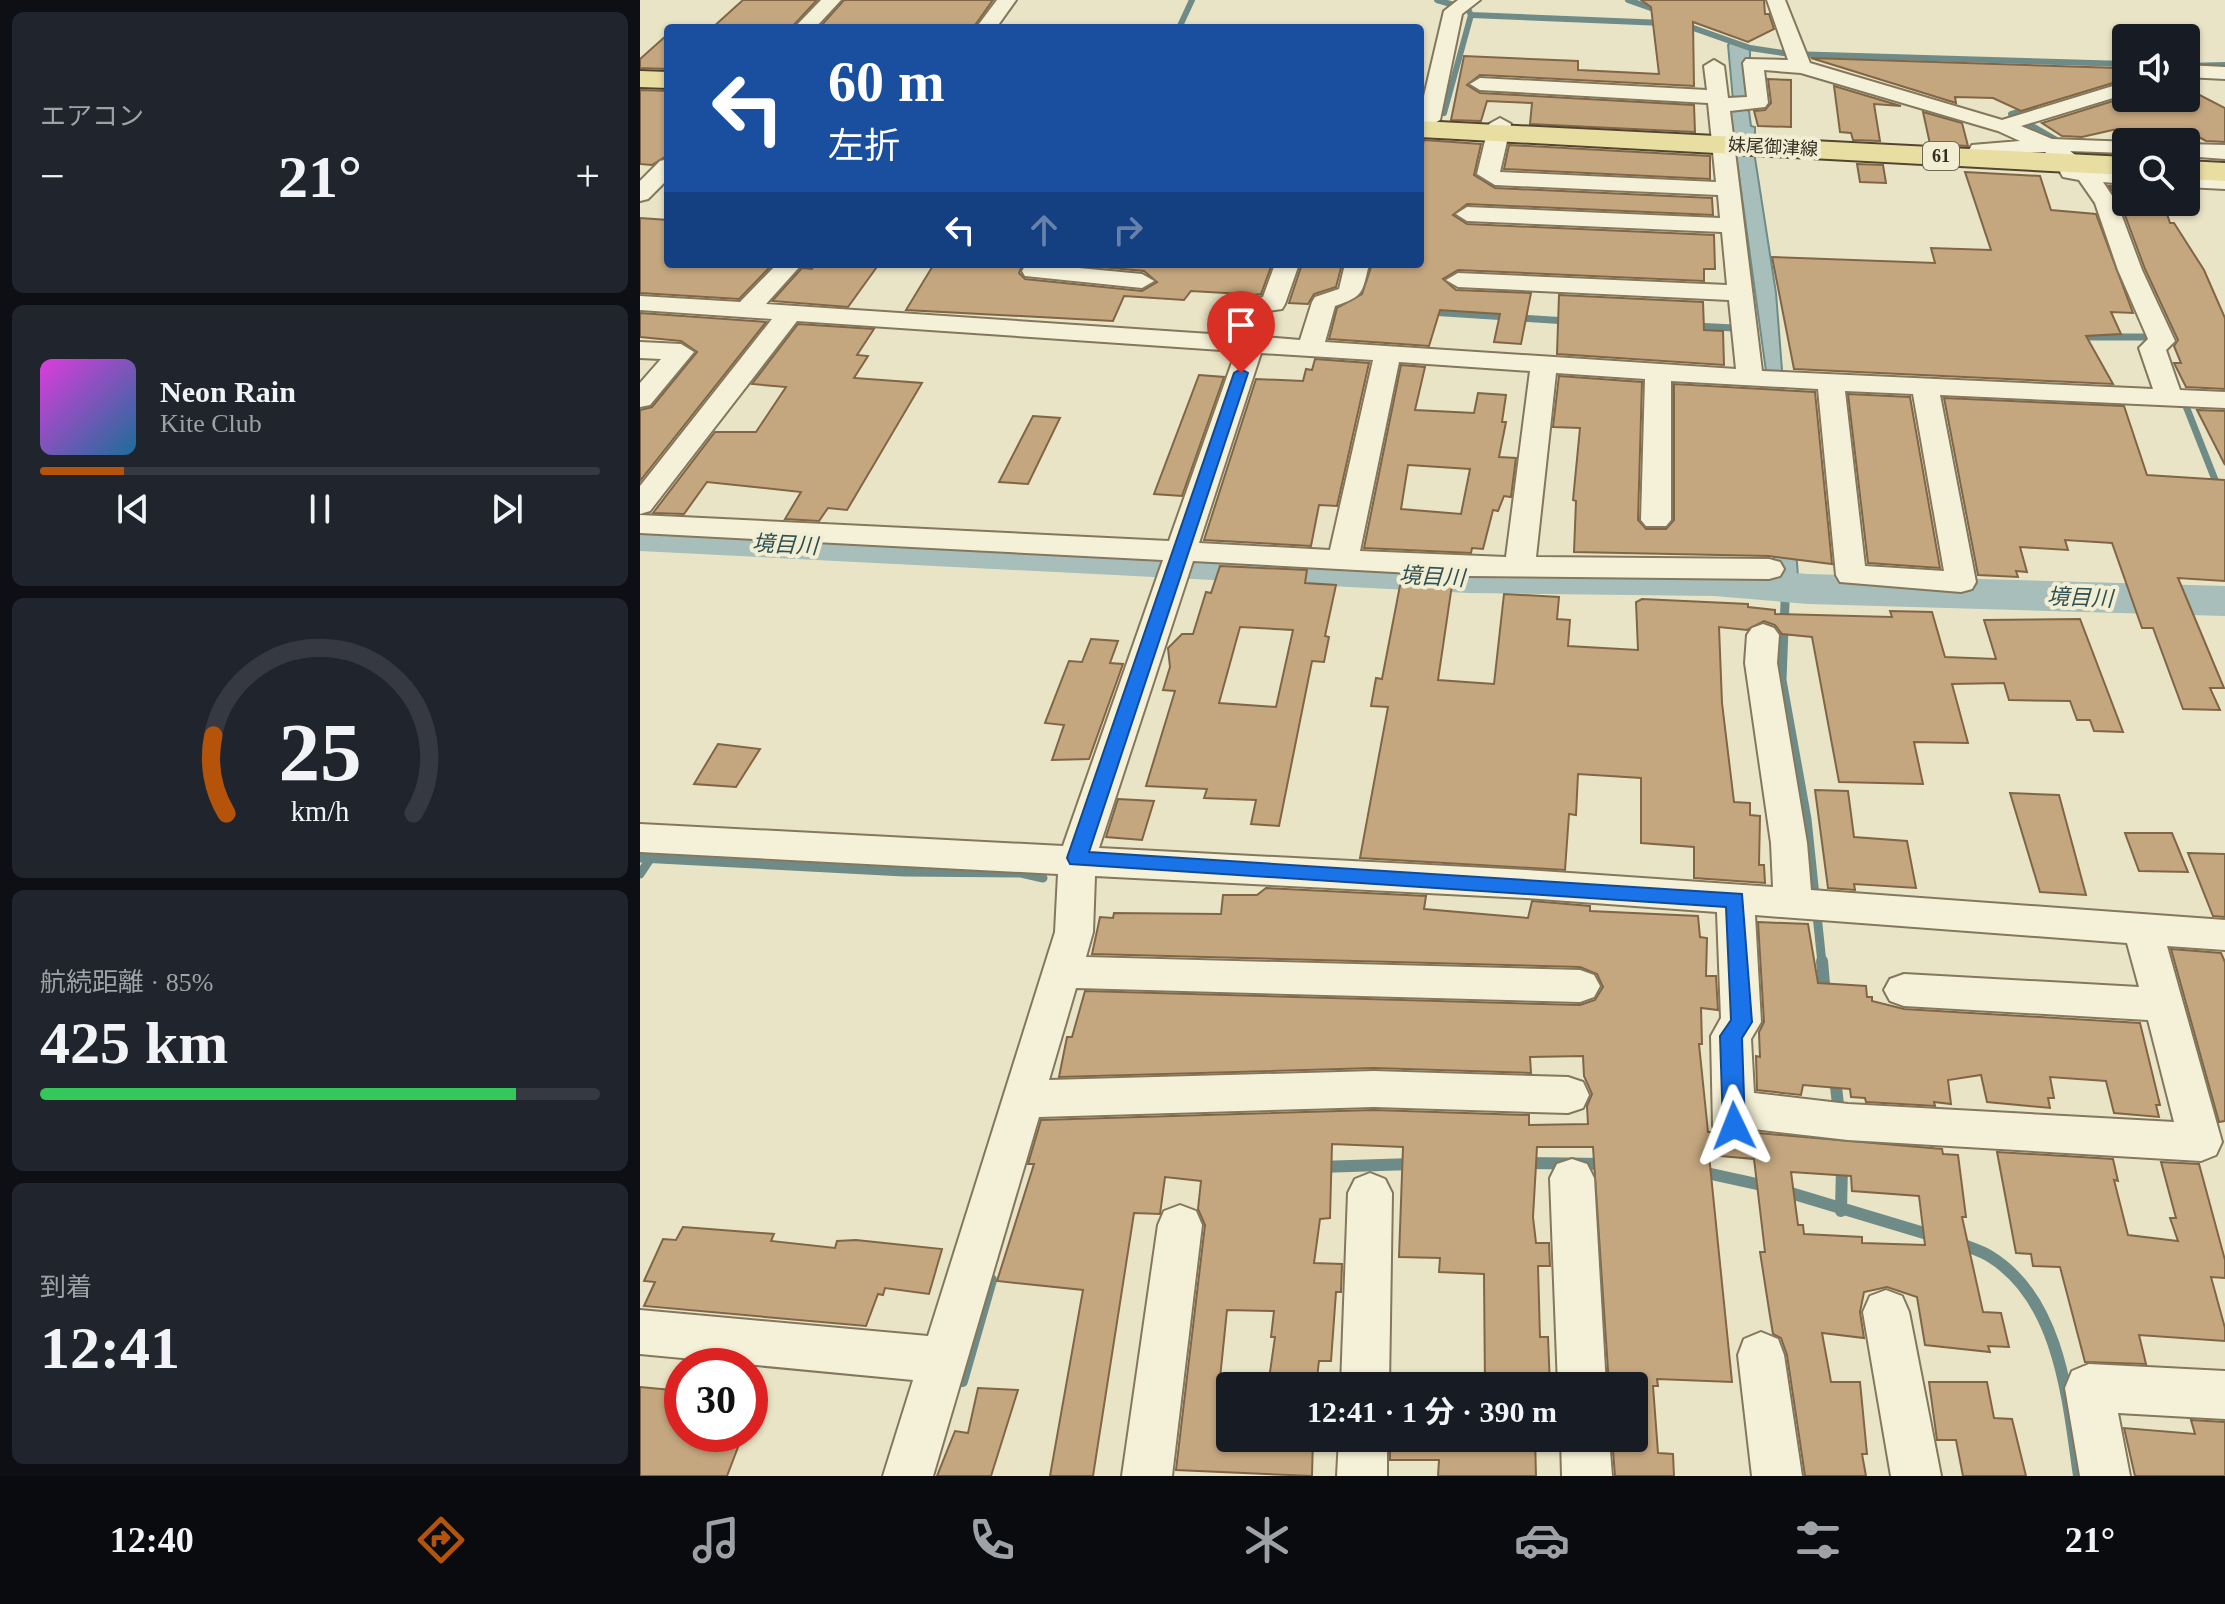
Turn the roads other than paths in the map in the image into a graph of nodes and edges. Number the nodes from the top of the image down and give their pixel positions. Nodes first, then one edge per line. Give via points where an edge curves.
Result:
1 (832, 0) edge
2 (1007, 0) edge
3 (1776, 0) edge
4 (1464, 4) edge
5 (808, 24) edge
6 (989, 24) edge
7 (1797, 59) junction
8 (1714, 66) dead end
9 (2200, 72) edge
10 (2225, 73) edge
11 (640, 79) edge
12 (664, 80) edge
13 (1480, 84) dead end
14 (640, 88) edge
15 (664, 90) edge
16 (2112, 92) edge
17 (1730, 104) junction
18 (1424, 119) edge
19 (2016, 122) junction
20 (1424, 123) edge
21 (1499, 129) junction
22 (1737, 141) junction
23 (2112, 150) edge
24 (2200, 151) edge
25 (2225, 152) edge
26 (2112, 157) edge
27 (2068, 159) junction
28 (2200, 161) edge
29 (2225, 162) edge
30 (2112, 164) edge
31 (664, 170) edge
32 (2200, 171) edge
33 (2225, 172) edge
34 (2112, 173) edge
35 (2200, 181) edge
36 (2225, 182) edge
37 (1728, 189) junction
38 (640, 194) edge
39 (1467, 214) dead end
40 (1732, 226) junction
41 (786, 268) edge
42 (1286, 268) edge
43 (1356, 268) edge
44 (1090, 270) edge
45 (1034, 271) dead end
46 (1146, 272) edge
47 (1458, 280) dead end
48 (1740, 293) junction
49 (652, 304) edge
50 (747, 310) junction
51 (790, 313) junction
52 (640, 331) edge
53 (1118, 335) junction
54 (1243, 343) junction
55 (1310, 348) junction
56 (640, 350) edge
57 (1388, 353) junction
58 (1544, 363) junction
59 (1658, 371) junction
60 (1765, 379) junction
61 (1831, 382) junction
62 (1925, 386) junction
63 (2180, 398) junction
64 (640, 399) edge
65 (2225, 400) edge
66 (640, 505) edge
67 (1656, 520) dead end
68 (640, 524) edge
69 (1179, 557) junction
70 (1343, 561) junction
71 (1520, 567) junction
72 (1769, 569) dead end
73 (1763, 635) dead end
74 (640, 838) edge
75 (1077, 858) junction
76 (1735, 900) junction
77 (1809, 907) junction
78 (2143, 930) junction
79 (2225, 935) edge
80 (1062, 972) junction
81 (1580, 986) dead end
82 (1904, 990) dead end
83 (2164, 1005) junction
84 (1568, 1095) dead end
85 (1023, 1099) junction
86 (1572, 1178) dead end
87 (1370, 1193) dead end
88 (1180, 1225) dead end
89 (1886, 1312) dead end
90 (640, 1332) edge
91 (1761, 1355) dead end
92 (943, 1360) junction
93 (1365, 1372) edge
94 (1581, 1372) edge
95 (2225, 1395) edge
96 (1363, 1452) edge
97 (1586, 1452) edge
98 (908, 1476) edge
99 (1147, 1476) edge
100 (1362, 1476) edge
101 (1587, 1476) edge
102 (1777, 1476) edge
103 (1916, 1476) edge
104 (2105, 1476) edge

1 - 5 street
2 - 6 street
3 - 7 street
4 - 18 street via 1453,11
7 - 17 street via 1753,63 1758,103
7 - 19 street
8 - 17 street
9 - 10 street
11 - 12 main road
13 - 17 street
14 - 15 main road
16 - 19 street
17 - 22 street
19 - 27 street
20 - 21 main road, 妹尾御津線 / 61
21 - 22 main road, 妹尾御津線 / 61
21 - 37 street via 1488,174 1495,178
22 - 27 main road, 妹尾御津線 / 61
22 - 37 street
23 - 27 street
24 - 25 street
26 - 27 main road, 妹尾御津線 / 61
27 - 30 main road, 妹尾御津線 / 61
27 - 34 street
27 - 63 street via 2106,203 2156,335 2152,348
28 - 29 main road
31 - 38 street
32 - 33 main road
35 - 36 street
37 - 40 street
39 - 40 street
40 - 48 street
41 - 50 street
42 - 54 street via 1273,304 1250,305
43 - 55 street via 1350,293 1324,302
44 - 45 street
44 - 46 street
46 - 53 street
47 - 48 street
48 - 60 street
49 - 50 street
49 - 52 street
50 - 51 street
51 - 53 street
51 - 66 street
53 - 54 street
54 - 55 street
54 - 69 street
55 - 57 street
56 - 64 street via 681,352
57 - 58 street
57 - 70 street
58 - 59 street
58 - 71 street
59 - 60 street
59 - 67 street
60 - 61 street
61 - 62 street
61 - 62 street via 1851,575 1961,582
62 - 63 street
63 - 65 street
68 - 69 street
69 - 70 street
69 - 75 street
70 - 71 street
71 - 72 street
73 - 77 street via 1761,663 1789,843
74 - 75 street
75 - 76 street
75 - 80 street via 1074,932
76 - 77 street
76 - 83 street via 1741,1022 1731,1036 1734,1117 2201,1142
77 - 78 street
78 - 79 street
78 - 83 street
80 - 81 street
80 - 85 street
82 - 83 street
84 - 85 street via 1374,1089
85 - 92 street
86 - 94 street
87 - 93 street
88 - 99 street
89 - 103 street
90 - 92 street
91 - 102 street
92 - 98 street
95 - 104 street via 2089,1388
96 - 100 street
97 - 101 street

